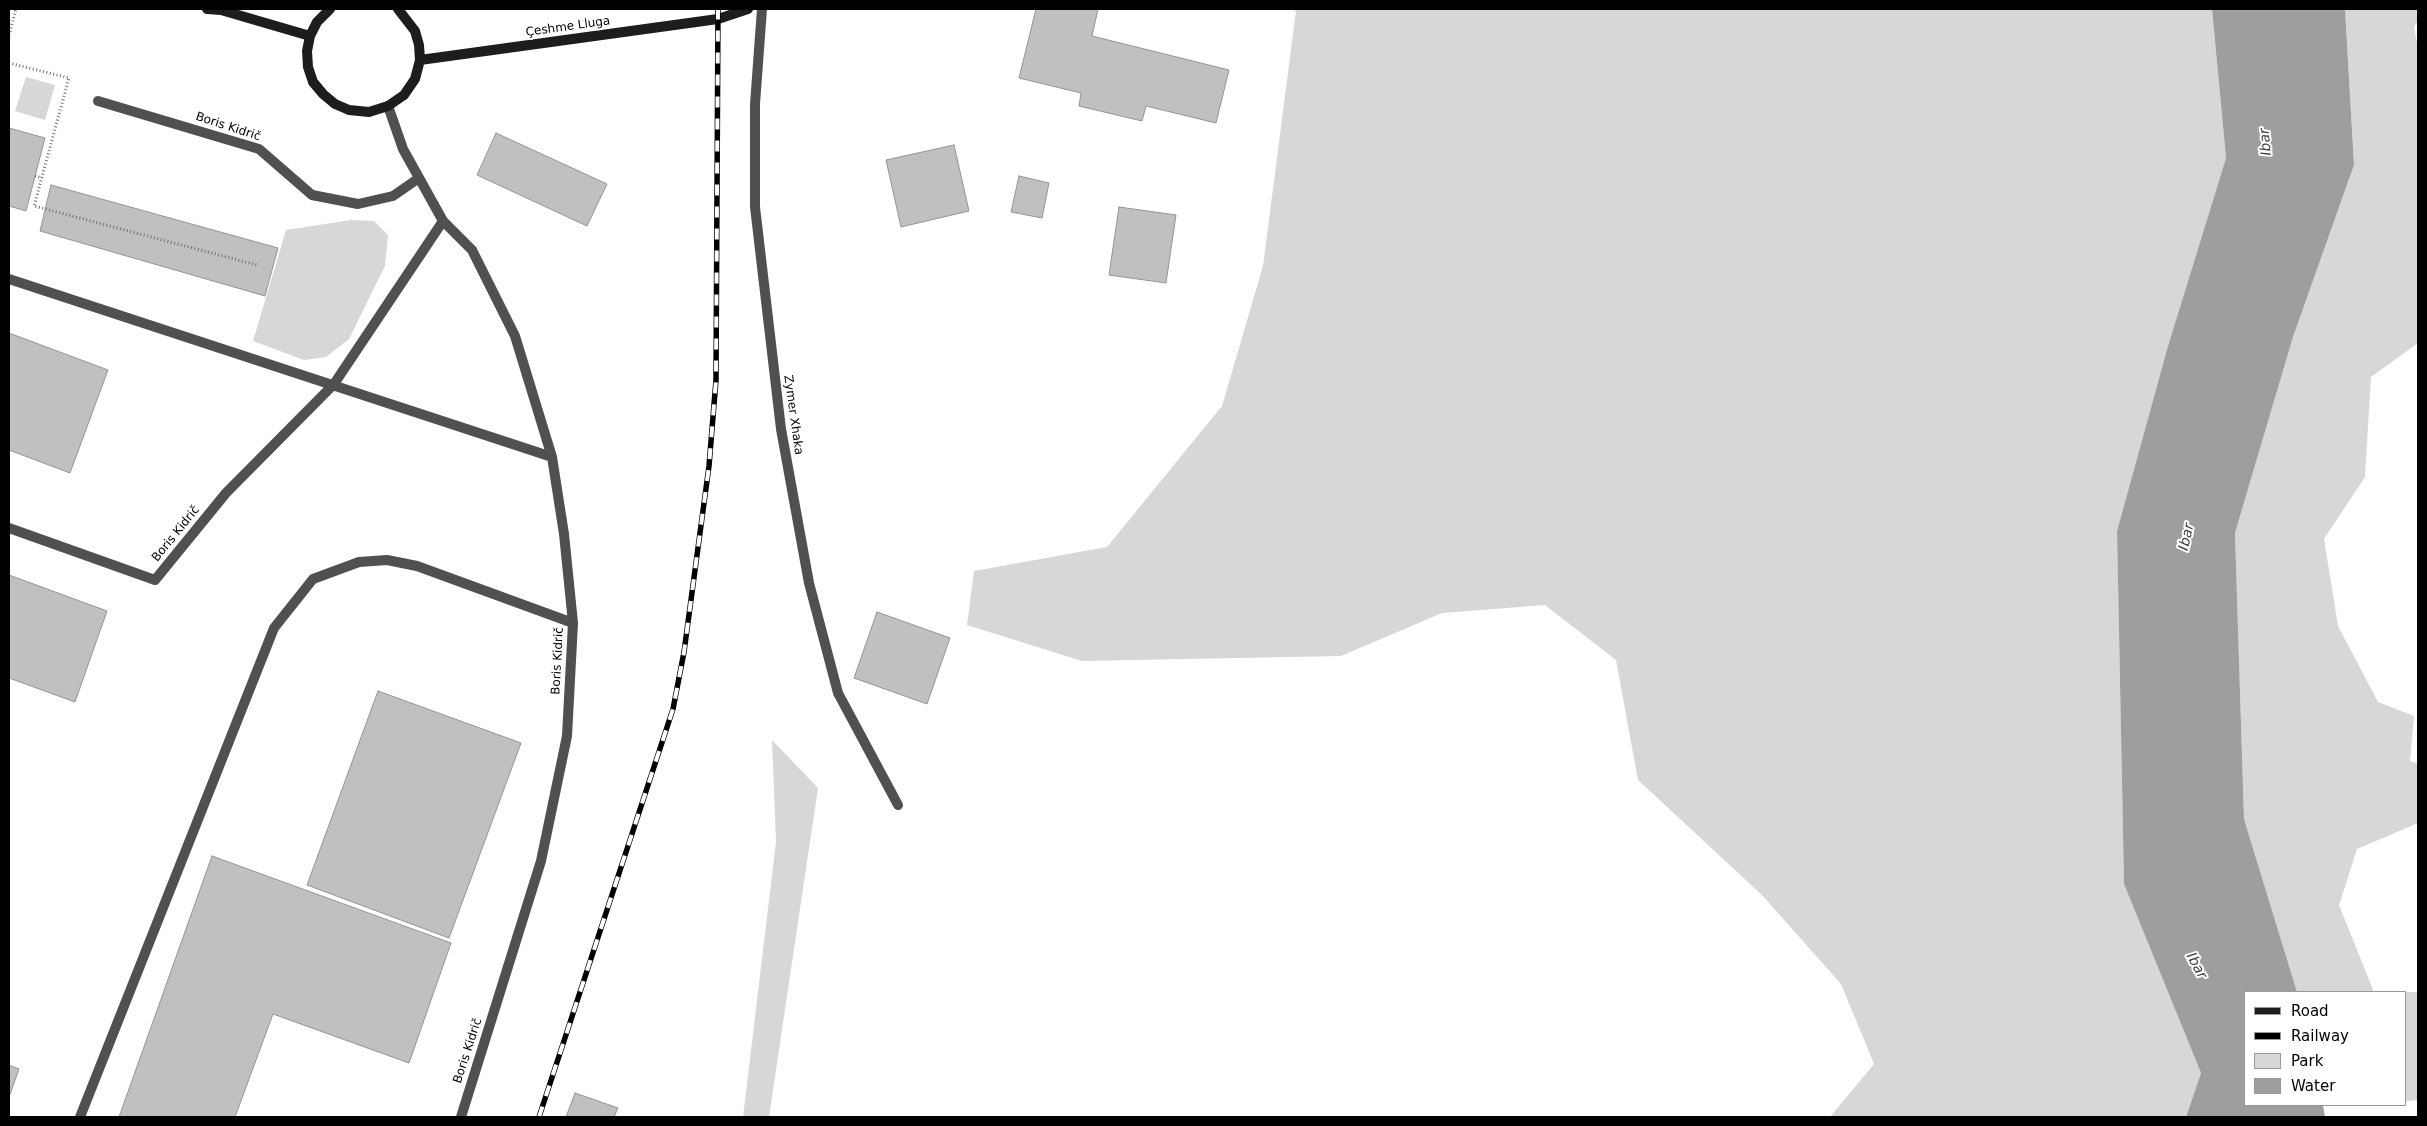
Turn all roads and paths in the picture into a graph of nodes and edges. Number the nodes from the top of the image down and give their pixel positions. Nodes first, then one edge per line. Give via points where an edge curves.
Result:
1 (16, 9) edge
2 (207, 9) edge
3 (330, 9) edge
4 (398, 9) edge
5 (748, 9) edge
6 (762, 9) edge
7 (9, 35) edge
8 (310, 36) junction
9 (420, 60) junction
10 (9, 63) edge
11 (98, 101) dead end
12 (388, 106) junction
13 (36, 176) dead end
14 (42, 178) junction
15 (419, 178) junction
16 (443, 221) junction
17 (257, 265) dead end
18 (9, 279) edge
19 (334, 384) junction
20 (552, 458) junction
21 (9, 528) edge
22 (573, 623) junction
23 (898, 805) dead end
24 (80, 1117) edge
25 (461, 1117) edge

1 - 7 path
2 - 8 main road via 221,10
3 - 8 main road via 317,22
4 - 9 main road via 415,31
5 - 9 main road, Çeshme Lluga via 718,19
6 - 23 street, Zymer Xhaka via 754,104 755,208 781,429 809,582 838,693
8 - 12 main road via 308,67 313,82 323,94 349,110 368,112
9 - 12 main road via 408,90
10 - 14 path via 69,78
11 - 15 street, Boris Kidrič via 259,149 312,195 358,204 393,196
12 - 15 street, Boris Kidrič via 403,149
13 - 14 path
14 - 17 path via 34,206
15 - 16 street, Boris Kidrič
16 - 19 street, Boris Kidrič
16 - 20 street, Boris Kidrič via 472,250 515,336
18 - 19 street
19 - 20 street
19 - 21 street, Boris Kidrič via 226,493 155,580
20 - 22 street, Boris Kidrič
22 - 24 street via 417,566 387,560 360,562 314,579 274,628
22 - 25 street, Boris Kidrič via 567,736 541,861

